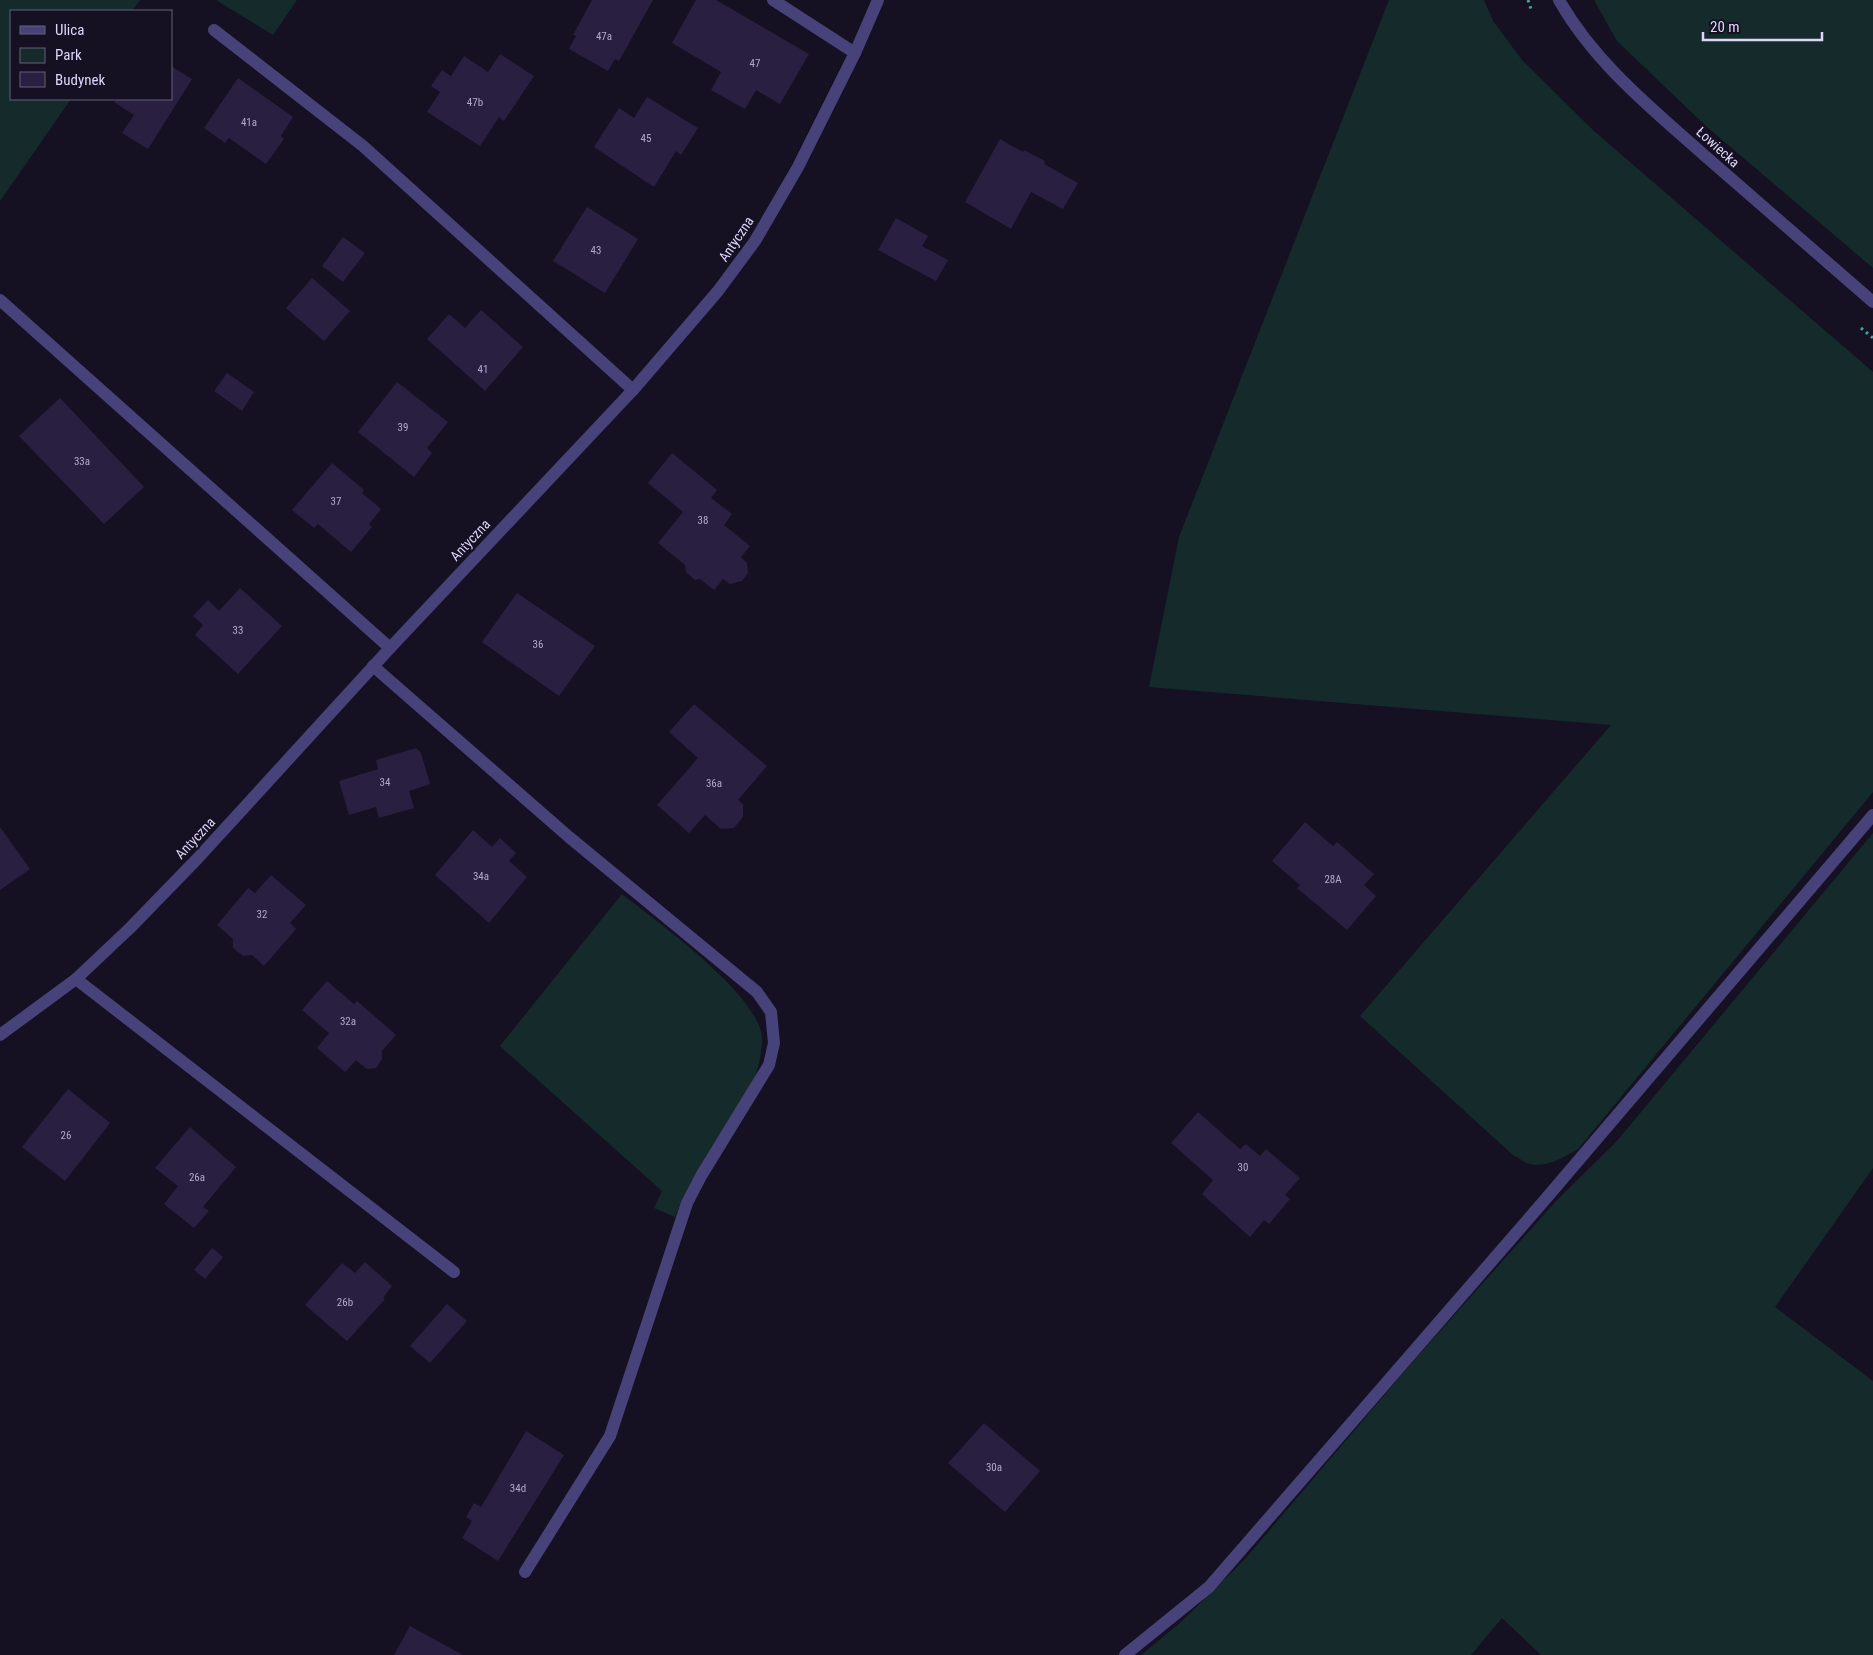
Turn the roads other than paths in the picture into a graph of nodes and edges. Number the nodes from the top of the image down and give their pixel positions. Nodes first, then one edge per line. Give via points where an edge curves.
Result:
1 (773, 0) edge
2 (878, 0) edge
3 (1559, 0) edge
4 (214, 30) dead end
5 (855, 53) junction
6 (0, 300) edge
7 (1873, 302) edge
8 (633, 390) junction
9 (390, 648) junction
10 (373, 666) junction
11 (1873, 815) edge
12 (76, 978) junction
13 (0, 1035) edge
14 (454, 1272) dead end
15 (525, 1572) dead end
16 (1125, 1655) edge

1 - 5 street
2 - 5 street, Antyczna
3 - 7 street, Łowiecka via 1600,58 1643,101
4 - 8 street via 363,146
5 - 8 street, Antyczna via 798,167 755,241 718,292
6 - 9 street
8 - 9 street, Antyczna
9 - 10 street, Antyczna
10 - 12 street, Antyczna via 198,858
10 - 15 street via 569,837 757,992 771,1012 774,1043 769,1065 688,1203 610,1436
11 - 16 street via 1209,1587
12 - 13 street, Antyczna
12 - 14 street

